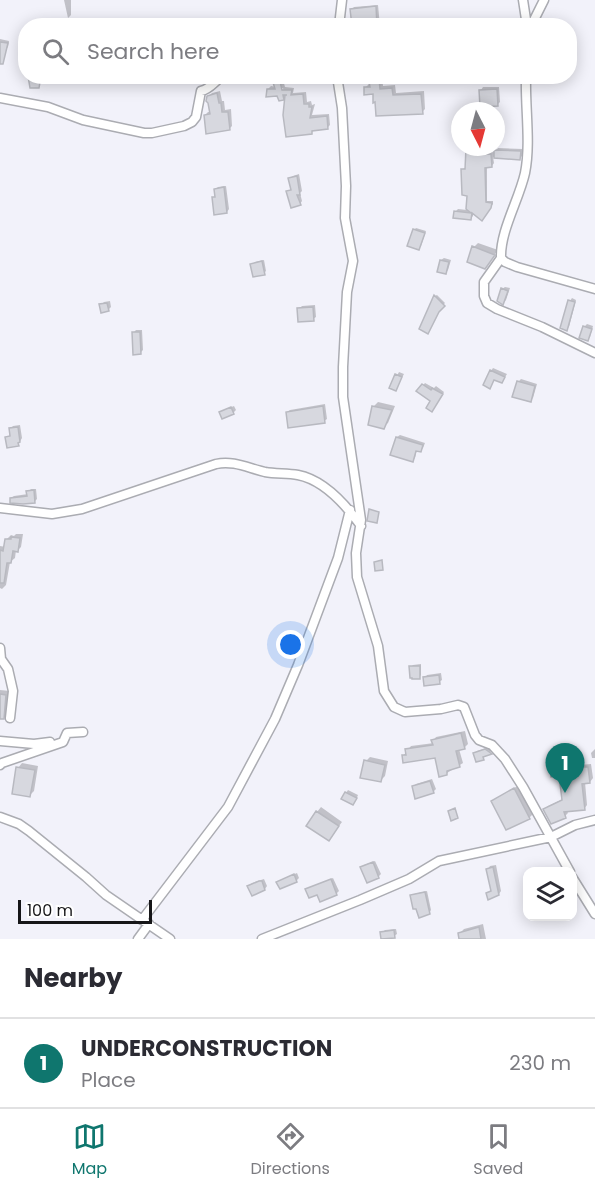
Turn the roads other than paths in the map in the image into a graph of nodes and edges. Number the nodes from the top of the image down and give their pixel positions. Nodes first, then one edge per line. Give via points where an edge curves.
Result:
1 (342, 0) edge
2 (523, 0) edge
3 (544, 0) edge
4 (340, 18) edge
5 (527, 18) edge
6 (534, 18) edge
7 (214, 84) edge
8 (338, 84) edge
9 (526, 84) edge
10 (0, 98) edge
11 (501, 258) junction
12 (595, 289) edge
13 (595, 353) edge
14 (0, 508) edge
15 (350, 510) junction
16 (361, 526) junction
17 (0, 648) edge
18 (10, 718) dead end
19 (83, 732) dead end
20 (0, 741) edge
21 (50, 742) dead end
22 (0, 765) edge
23 (0, 817) edge
24 (595, 820) edge
25 (551, 837) junction
26 (567, 867) edge
27 (577, 884) edge
28 (595, 914) edge
29 (145, 922) junction
30 (138, 939) edge
31 (170, 939) edge
32 (262, 939) edge

1 - 4 street
2 - 5 street
3 - 6 street
7 - 10 street via 201,91 192,122 152,133
8 - 16 street via 345,218 353,261 347,292 343,397
9 - 11 street via 525,174 503,239
11 - 12 street via 517,267
11 - 13 street via 484,282 487,303
14 - 15 street via 52,514 73,511 228,462 316,481
15 - 16 street
15 - 29 street via 338,558 274,719 228,807
16 - 25 street via 357,578 375,632 384,691 393,707 405,712 464,707 475,735 506,759
17 - 18 street via 13,691
19 - 22 street via 67,733 63,742
20 - 21 street
23 - 29 street via 29,831
24 - 25 street
25 - 26 street
25 - 32 street via 439,861 409,879
27 - 28 street
29 - 30 street
29 - 31 street

